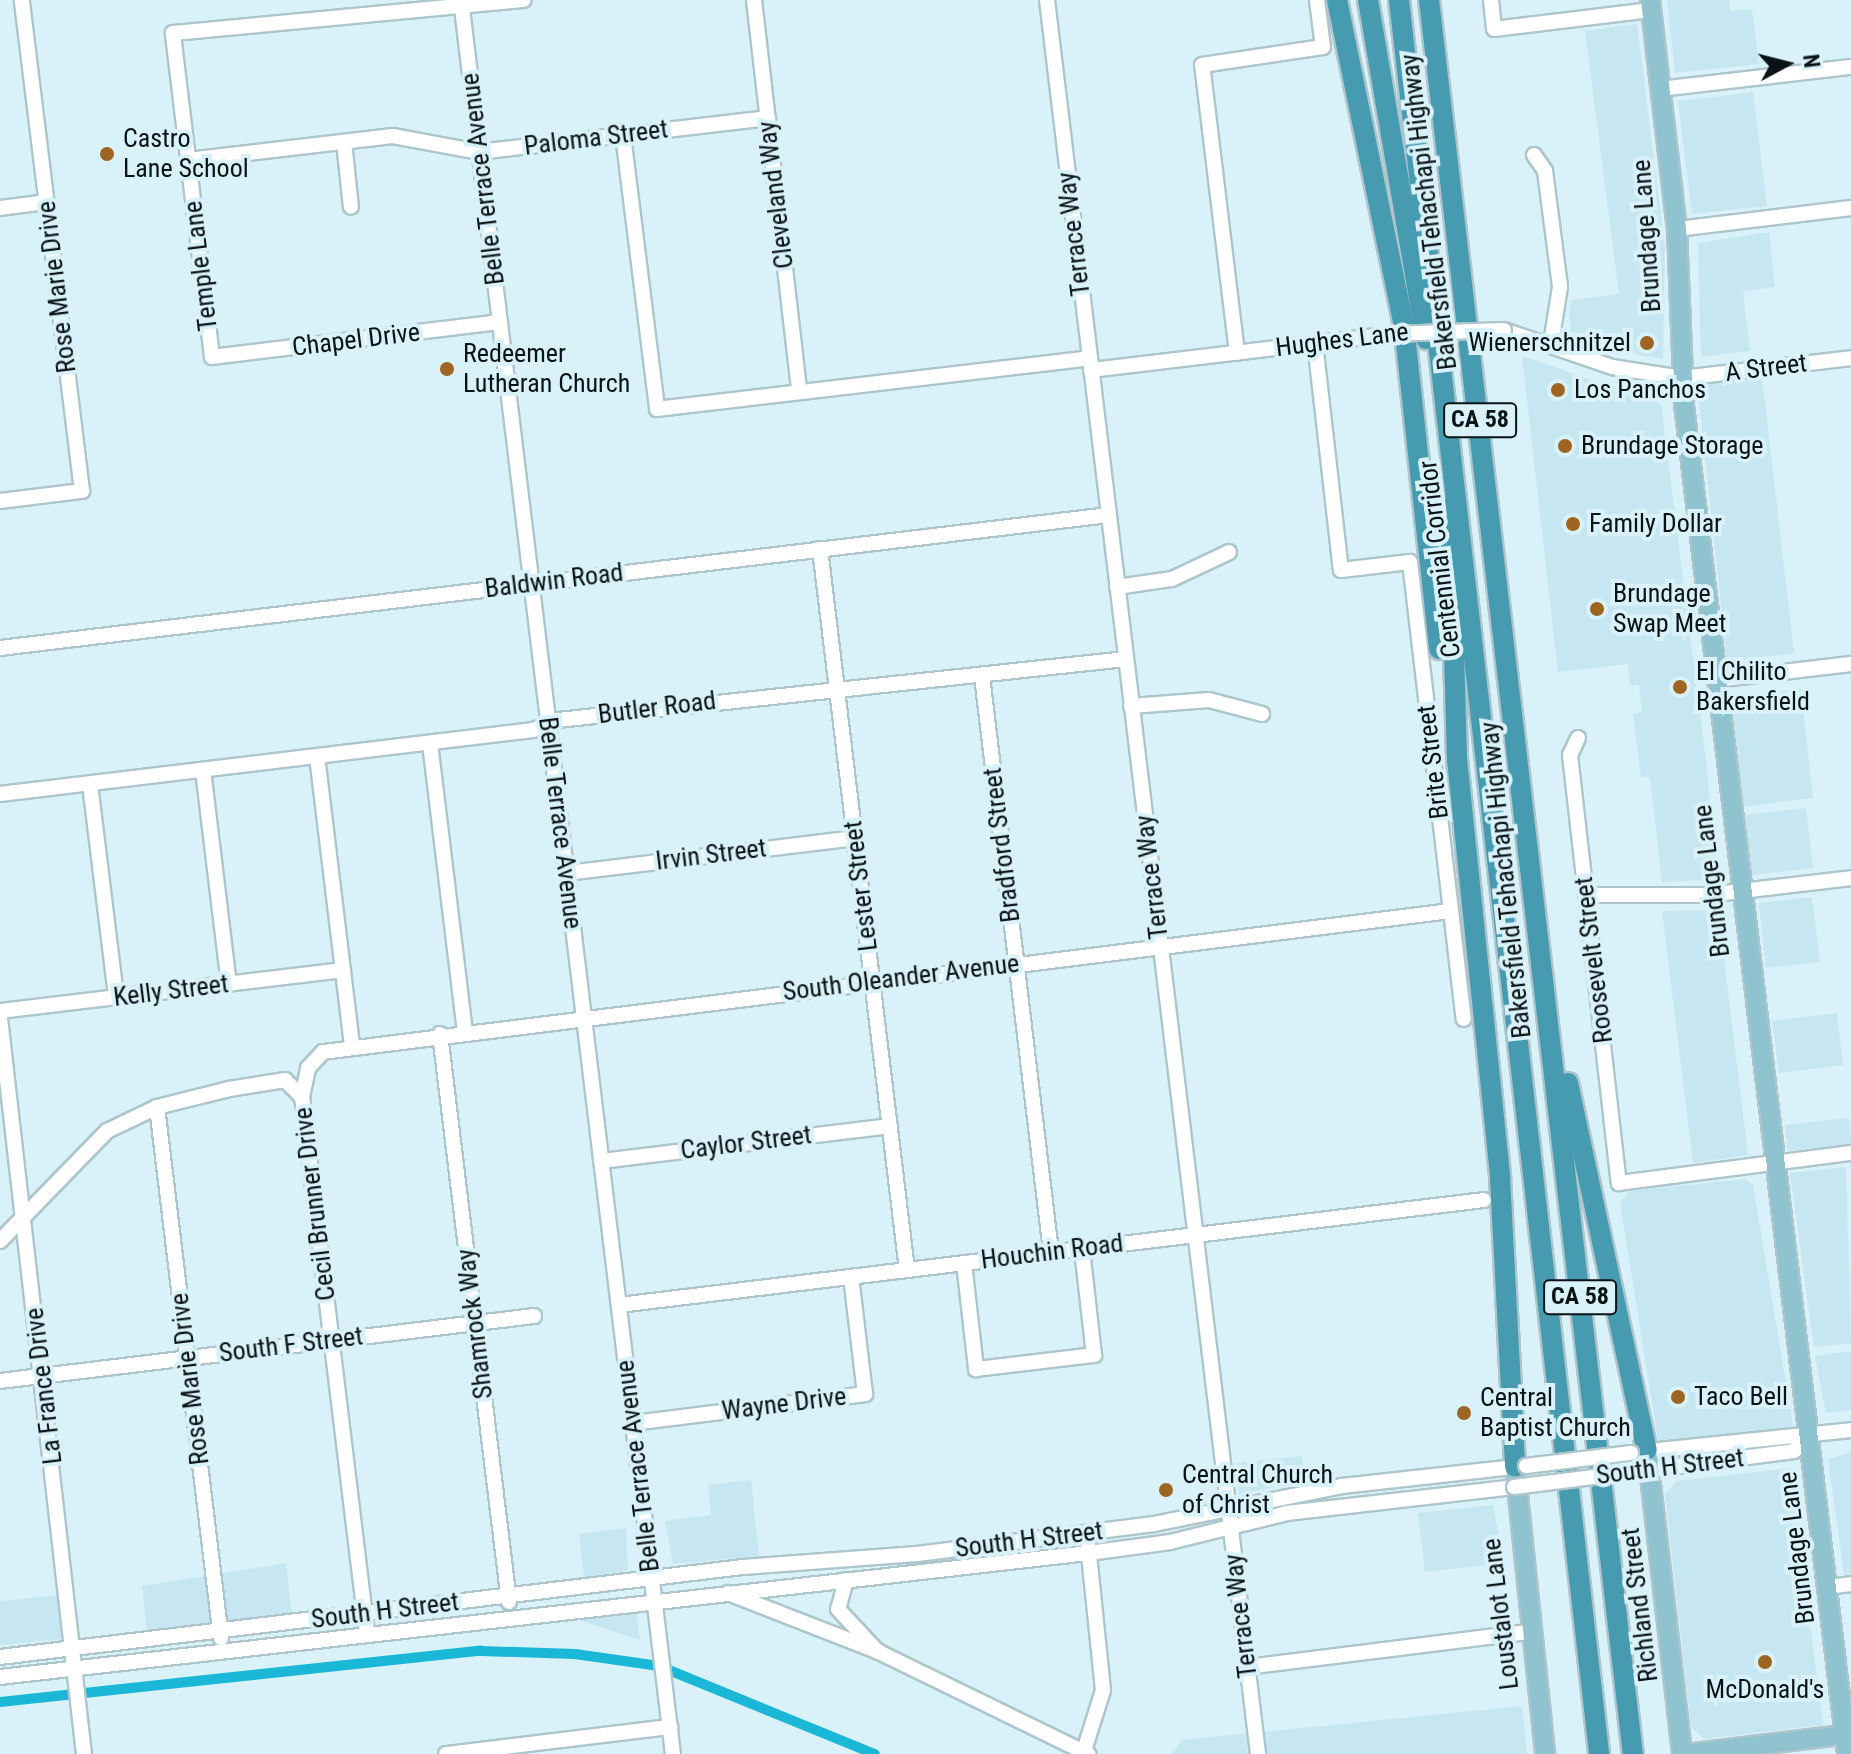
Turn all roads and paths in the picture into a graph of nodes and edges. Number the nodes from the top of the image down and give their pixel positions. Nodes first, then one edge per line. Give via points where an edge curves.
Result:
1 (22, 0) edge
2 (523, 0) edge
3 (754, 0) edge
4 (1047, 0) edge
5 (1317, 0) edge
6 (1337, 0) edge
7 (1368, 0) edge
8 (1399, 0) edge
9 (1429, 0) edge
10 (1491, 0) edge
11 (462, 4) edge
12 (1651, 5) edge
13 (1851, 67) edge
14 (1660, 89) junction
15 (768, 118) junction
16 (623, 135) junction
17 (344, 142) junction
18 (479, 152) junction
19 (1534, 155) dead end
20 (188, 160) junction
21 (47, 202) junction
22 (351, 207) dead end
23 (0, 208) edge
24 (1851, 208) edge
25 (1677, 229) junction
26 (500, 322) junction
27 (1315, 343) junction
28 (1551, 343) junction
29 (1237, 353) junction
30 (212, 357) joint
31 (1851, 358) edge
32 (1090, 364) junction
33 (1682, 378) junction
34 (799, 391) junction
35 (0, 501) edge
36 (1450, 508) junction
37 (1108, 515) junction
38 (820, 549) junction
39 (1229, 552) dead end
40 (532, 584) junction
41 (1117, 587) junction
42 (0, 648) edge
43 (1126, 659) junction
44 (1851, 664) edge
45 (982, 676) junction
46 (1715, 680) junction
47 (837, 690) junction
48 (1131, 706) junction
49 (1262, 714) dead end
50 (547, 727) junction
51 (1578, 738) dead end
52 (430, 743) junction
53 (317, 756) junction
54 (203, 770) junction
55 (90, 784) junction
56 (0, 794) edge
57 (1462, 824) junction
58 (1498, 827) junction
59 (855, 838) junction
60 (1528, 841) junction
61 (567, 873) junction
62 (1851, 878) edge
63 (1740, 891) junction
64 (1586, 895) junction
65 (1451, 911) junction
66 (1160, 947) junction
67 (1016, 964) junction
68 (343, 970) junction
69 (872, 982) junction
70 (229, 984) junction
71 (116, 997) junction
72 (0, 1011) edge
73 (584, 1017) junction
74 (0, 1018) edge
75 (1464, 1019) dead end
76 (465, 1031) junction
77 (440, 1034) junction
78 (352, 1045) junction
79 (302, 1097) junction
80 (157, 1107) junction
81 (890, 1126) junction
82 (1851, 1153) edge
83 (601, 1161) junction
84 (1771, 1162) junction
85 (1484, 1200) dead end
86 (24, 1220) junction
87 (1195, 1235) junction
88 (0, 1241) edge
89 (1082, 1249) junction
90 (1051, 1252) junction
91 (964, 1263) junction
92 (907, 1270) junction
93 (851, 1277) junction
94 (619, 1305) junction
95 (534, 1316) dead end
96 (475, 1323) junction
97 (331, 1340) junction
98 (187, 1358) junction
99 (43, 1376) junction
100 (0, 1381) edge
101 (633, 1423) junction
102 (1851, 1430) edge
103 (1809, 1436) junction
104 (1640, 1461) junction
105 (1519, 1473) junction
106 (1228, 1508) junction
107 (1230, 1527) junction
108 (1086, 1532) junction
109 (1089, 1553) junction
110 (651, 1578) junction
111 (846, 1580) junction
112 (1851, 1584) edge
113 (1828, 1587) junction
114 (717, 1591) junction
115 (508, 1596) junction
116 (653, 1597) junction
117 (364, 1614) junction
118 (511, 1614) junction
119 (220, 1632) junction
120 (1529, 1632) junction
121 (367, 1633) junction
122 (76, 1648) junction
123 (223, 1650) junction
124 (879, 1652) junction
125 (0, 1657) edge
126 (1247, 1667) junction
127 (74, 1668) junction
128 (0, 1677) edge
129 (670, 1727) junction
130 (1848, 1746) edge
131 (1084, 1753) edge
132 (84, 1754) edge
133 (446, 1754) edge
134 (673, 1754) edge
135 (1258, 1754) edge
136 (1545, 1754) edge
137 (1599, 1754) edge
138 (1633, 1754) edge
139 (1684, 1754) edge
140 (1840, 1754) edge

1 - 21 street, Rose Marie Drive
2 - 11 street
3 - 15 street, Cleveland Way
4 - 32 street, Terrace Way
5 - 29 street via 1323,47 1202,65
6 - 57 highway via 1404,325
7 - 36 highway
8 - 58 highway, Centennial Corridor / CA 58
9 - 60 highway, Bakersfield Tehachapi Highway / CA 58
10 - 12 street via 1494,29
11 - 18 street, Belle Terrace Avenue
11 - 20 street, Temple Lane via 173,33
12 - 14 main road, Brundage Lane
13 - 14 street
14 - 25 main road, Brundage Lane
15 - 16 street, Paloma Street
15 - 34 street, Cleveland Way
16 - 18 street, Paloma Street
16 - 34 street, Hughes Lane via 657,409
17 - 18 street, Paloma Street via 407,137
17 - 20 street, Paloma Street
17 - 22 street
18 - 26 street, Belle Terrace Avenue
19 - 28 street via 1545,171 1560,287
20 - 30 street, Temple Lane
21 - 23 street
21 - 35 street, Rose Marie Drive via 82,491
24 - 25 street
25 - 33 main road, Brundage Lane
26 - 30 street, Chapel Drive
26 - 40 street, Belle Terrace Avenue
27 - 28 street, Hughes Lane, bridge via 1504,330
27 - 29 street, Hughes Lane
27 - 65 street, Brite Street via 1341,570 1410,562
28 - 33 street, Hughes Lane via 1612,367
29 - 32 street, Hughes Lane
31 - 33 street, A Street
32 - 34 street, Hughes Lane
32 - 37 street, Terrace Way
33 - 46 main road, Brundage Lane
36 - 57 highway
36 - 58 highway
37 - 38 street, Baldwin Road
37 - 41 street, Terrace Way
38 - 40 street, Baldwin Road
38 - 47 street, Lester Street
39 - 41 street via 1172,579
40 - 42 street, Baldwin Road
40 - 50 street, Belle Terrace Avenue
41 - 43 street, Terrace Way
43 - 45 street, Butler Road
43 - 48 street, Terrace Way
44 - 46 street
45 - 47 street, Butler Road
45 - 67 street, Bradford Street
46 - 63 main road, Brundage Lane
47 - 50 street, Butler Road
47 - 59 street, Lester Street
48 - 49 street via 1209,700
48 - 66 street, Terrace Way
50 - 52 street, Butler Road
50 - 61 street, Belle Terrace Avenue
51 - 64 street, Roosevelt Street via 1570,755
52 - 53 street, Butler Road
52 - 76 street
53 - 54 street, Butler Road
53 - 68 street
54 - 55 street, Butler Road
54 - 70 street
55 - 56 street, Butler Road
55 - 71 street
57 - 105 highway via 1500,1178
58 - 137 highway, Bakersfield Tehachapi Highway / CA 58
59 - 61 street, Irvin Street
59 - 69 street, Lester Street
60 - 104 highway via 1582,1164
60 - 138 highway, Bakersfield Tehachapi Highway / CA 58
61 - 73 street, Belle Terrace Avenue
62 - 63 street
63 - 64 street
63 - 84 main road, Brundage Lane
64 - 84 street, Roosevelt Street via 1619,1183
65 - 66 street, South Oleander Avenue
65 - 75 street, Brite Street
66 - 67 street, South Oleander Avenue
66 - 87 street, Terrace Way
67 - 69 street, South Oleander Avenue
67 - 90 street, Bradford Street
68 - 70 street, Kelly Street
68 - 78 street
69 - 73 street, South Oleander Avenue
69 - 81 street, Lester Street
70 - 71 street, Kelly Street
71 - 72 street, Kelly Street
73 - 76 street, South Oleander Avenue
73 - 83 street, Belle Terrace Avenue
74 - 86 street, La France Drive
76 - 77 street, South Oleander Avenue
77 - 78 street, South Oleander Avenue
77 - 96 street, Shamrock Way
78 - 79 street, Cecil Brunner Drive via 314,1059
79 - 80 street via 285,1080
79 - 97 street, Cecil Brunner Drive
80 - 86 street via 107,1131
80 - 98 street, Rose Marie Drive
81 - 83 street, Caylor Street
81 - 92 street, Lester Street
82 - 84 street
83 - 94 street, Belle Terrace Avenue
84 - 103 main road, Brundage Lane
85 - 87 street, Houchin Road
86 - 88 street
86 - 99 street, La France Drive
87 - 89 street, Houchin Road
87 - 106 street, Terrace Way
89 - 90 street, Houchin Road
89 - 91 street via 1094,1355 1080,1357 976,1369
90 - 91 street, Houchin Road
91 - 92 street, Houchin Road
92 - 93 street, Houchin Road
93 - 94 street, Houchin Road
93 - 101 street, Wayne Drive via 865,1394
94 - 101 street, Belle Terrace Avenue
95 - 96 street, South F Street
96 - 97 street, South F Street
96 - 115 street, Shamrock Way
97 - 98 street, South F Street
97 - 117 street, Cecil Brunner Drive
98 - 99 street, South F Street
98 - 119 street, Rose Marie Drive
99 - 100 street, South F Street
99 - 122 street, La France Drive
101 - 110 street, Belle Terrace Avenue
102 - 103 street, South H Street
103 - 104 street, South H Street via 1793,1432
103 - 113 main road, Brundage Lane
104 - 105 street, South H Street, bridge
104 - 105 street, South H Street, bridge
104 - 139 main road, Richland Street
105 - 106 street, South H Street via 1342,1486
105 - 107 street, South H Street
105 - 120 main road, Loustalot Lane
106 - 107 street, Terrace Way
106 - 108 street, South H Street
107 - 109 street, South H Street
107 - 126 street, Terrace Way
108 - 109 street
108 - 110 street, South H Street
109 - 111 street, South H Street
109 - 131 street via 1103,1690
110 - 115 street, South H Street
110 - 116 street, Belle Terrace Avenue
111 - 114 street, South H Street
111 - 124 street via 838,1609
112 - 113 street
113 - 130 main road, Brundage Lane
114 - 116 street, South H Street
114 - 124 street via 766,1603
115 - 117 street, South H Street
115 - 118 street, Shamrock Way
116 - 118 street, South H Street
116 - 129 street, Belle Terrace Avenue
117 - 119 street, South H Street
117 - 121 street, Cecil Brunner Drive
118 - 121 street, South H Street
119 - 122 street, South H Street
119 - 123 street, Rose Marie Drive
120 - 126 street
120 - 136 main road, Loustalot Lane
121 - 123 street, South H Street
122 - 125 street, South H Street
122 - 127 street, La France Drive
123 - 127 street, South H Street
124 - 131 street
126 - 135 street, Terrace Way
127 - 128 street, South H Street
127 - 132 street, La France Drive
129 - 133 street
129 - 134 street, Belle Terrace Avenue
130 - 139 main road
130 - 140 main road

